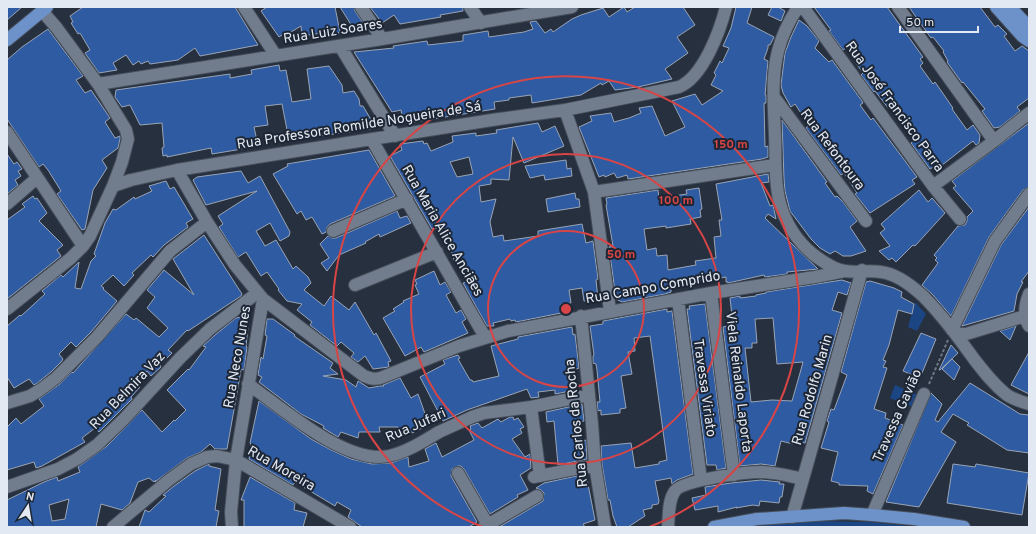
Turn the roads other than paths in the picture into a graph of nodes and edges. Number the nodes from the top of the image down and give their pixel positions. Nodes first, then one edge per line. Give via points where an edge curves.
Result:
1 (244, 7) edge
2 (361, 7) edge
3 (470, 7) edge
4 (572, 7) edge
5 (798, 7) edge
6 (803, 7) edge
7 (898, 7) edge
8 (996, 7) edge
9 (1010, 7) edge
10 (724, 8) edge
11 (45, 9) edge
12 (481, 23) junction
13 (1029, 27) edge
14 (382, 39) junction
15 (7, 40) edge
16 (1029, 41) edge
17 (340, 46) junction
18 (276, 56) junction
19 (98, 84) junction
20 (774, 97) junction
21 (565, 110) junction
22 (1029, 113) edge
23 (7, 132) edge
24 (395, 136) junction
25 (372, 140) junction
26 (994, 141) junction
27 (775, 165) junction
28 (177, 170) junction
29 (37, 178) junction
30 (113, 186) junction
31 (933, 186) junction
32 (594, 192) junction
33 (1029, 194) edge
34 (407, 199) junction
35 (7, 204) edge
36 (960, 219) dead end
37 (866, 221) dead end
38 (207, 222) junction
39 (333, 231) dead end
40 (83, 246) junction
41 (437, 252) junction
42 (862, 270) junction
43 (845, 271) junction
44 (355, 285) dead end
45 (711, 293) junction
46 (1029, 294) edge
47 (260, 296) junction
48 (678, 299) junction
49 (7, 309) edge
50 (610, 311) junction
51 (581, 316) junction
52 (1027, 321) edge
53 (952, 330) junction
54 (485, 337) junction
55 (248, 384) junction
56 (924, 394) road end
57 (589, 395) junction
58 (7, 403) edge
59 (1029, 404) edge
60 (530, 407) junction
61 (236, 460) junction
62 (595, 465) junction
63 (458, 473) dead end
64 (734, 475) junction
65 (804, 479) junction
66 (701, 480) junction
67 (7, 487) edge
68 (537, 496) dead end
69 (872, 514) junction
70 (792, 517) junction
71 (115, 525) edge
72 (486, 526) edge
73 (130, 527) edge
74 (232, 527) edge
75 (350, 527) edge
76 (605, 527) edge
77 (668, 527) edge
78 (714, 527) edge
79 (960, 527) edge

1 - 18 street
2 - 14 street
3 - 12 street
4 - 12 street, Rua Luiz Soares
5 - 20 street via 789,21 778,52
6 - 31 street, Rua José Francisco Parra
7 - 26 street
8 - 16 main road
9 - 13 main road
10 - 21 street, Rua Professora Romilde Nogueira de Sá via 712,46 696,73 686,84
11 - 15 main road
11 - 19 street
12 - 14 street, Rua Luiz Soares
14 - 17 street, Rua Luiz Soares
17 - 18 street, Rua Luiz Soares
17 - 24 street
18 - 19 street, Rua Luiz Soares
19 - 30 street via 128,134 127,145
20 - 27 street
20 - 37 street, Rua Refontoura
21 - 24 street, Rua Professora Romilde Nogueira de Sá
21 - 32 street
22 - 26 street, Rua José Francisco Parra
23 - 29 street
24 - 25 street, Rua Professora Romilde Nogueira de Sá
25 - 28 street, Rua Professora Romilde Nogueira de Sá
25 - 34 street, Rua Maria Alice Anciães
26 - 31 street, Rua José Francisco Parra
27 - 32 street
27 - 43 street via 782,209 796,236 818,258
28 - 30 street, Rua Professora Romilde Nogueira de Sá
28 - 38 street, Rua Neco Nunes
29 - 35 street
29 - 40 street
30 - 40 street
31 - 36 street
32 - 50 street
33 - 53 street via 995,241
34 - 39 street
34 - 41 street, Rua Maria Alice Anciães
38 - 47 street, Rua Neco Nunes via 235,265
38 - 58 street via 170,251 97,337 56,378 35,393
40 - 49 street
41 - 44 street
41 - 54 street, Rua Maria Alice Anciães
42 - 43 street, Rua Campo Comprido
42 - 53 street, Rua Campo Comprido via 883,272 910,285
42 - 65 street, Rua Rodolfo Marin
43 - 45 street, Rua Campo Comprido
45 - 48 street, Rua Campo Comprido
45 - 64 street, Viela Reinaldo Laporta
46 - 52 street via 1026,305
47 - 54 street, Rua Campo Comprido via 370,379 383,378
47 - 55 street, Rua Neco Nunes
47 - 67 street, Rua Belmira Vaz via 210,329 97,445 58,469
48 - 50 street, Rua Campo Comprido
48 - 66 street, Travessa Viriato
50 - 51 street, Rua Campo Comprido
51 - 54 street, Rua Campo Comprido
51 - 57 street, Rua Carlos da Rocha
52 - 53 street via 966,334
53 - 59 street, Rua Campo Comprido via 998,387 1008,396
55 - 60 street, Rua Jufari via 328,440 361,454 378,456 389,456 402,451 484,413
55 - 61 street, Rua Neco Nunes
56 - 69 street, Travessa Gavião
57 - 60 street, Rua Jufari
57 - 62 street, Rua Carlos da Rocha
60 - 62 street via 537,476
61 - 71 street, Rua Moreira via 217,456 199,460 169,480
61 - 74 street, Rua Neco Nunes
61 - 75 street, Rua Moreira
62 - 76 street, Rua Carlos da Rocha
63 - 72 street
64 - 65 street via 760,472
64 - 66 street
65 - 70 street, Rua Rodolfo Marin
66 - 77 street via 684,484 674,492
68 - 72 street
69 - 70 main road via 844,513
69 - 79 main road
70 - 78 main road via 757,519
71 - 73 street, Rua Moreira

